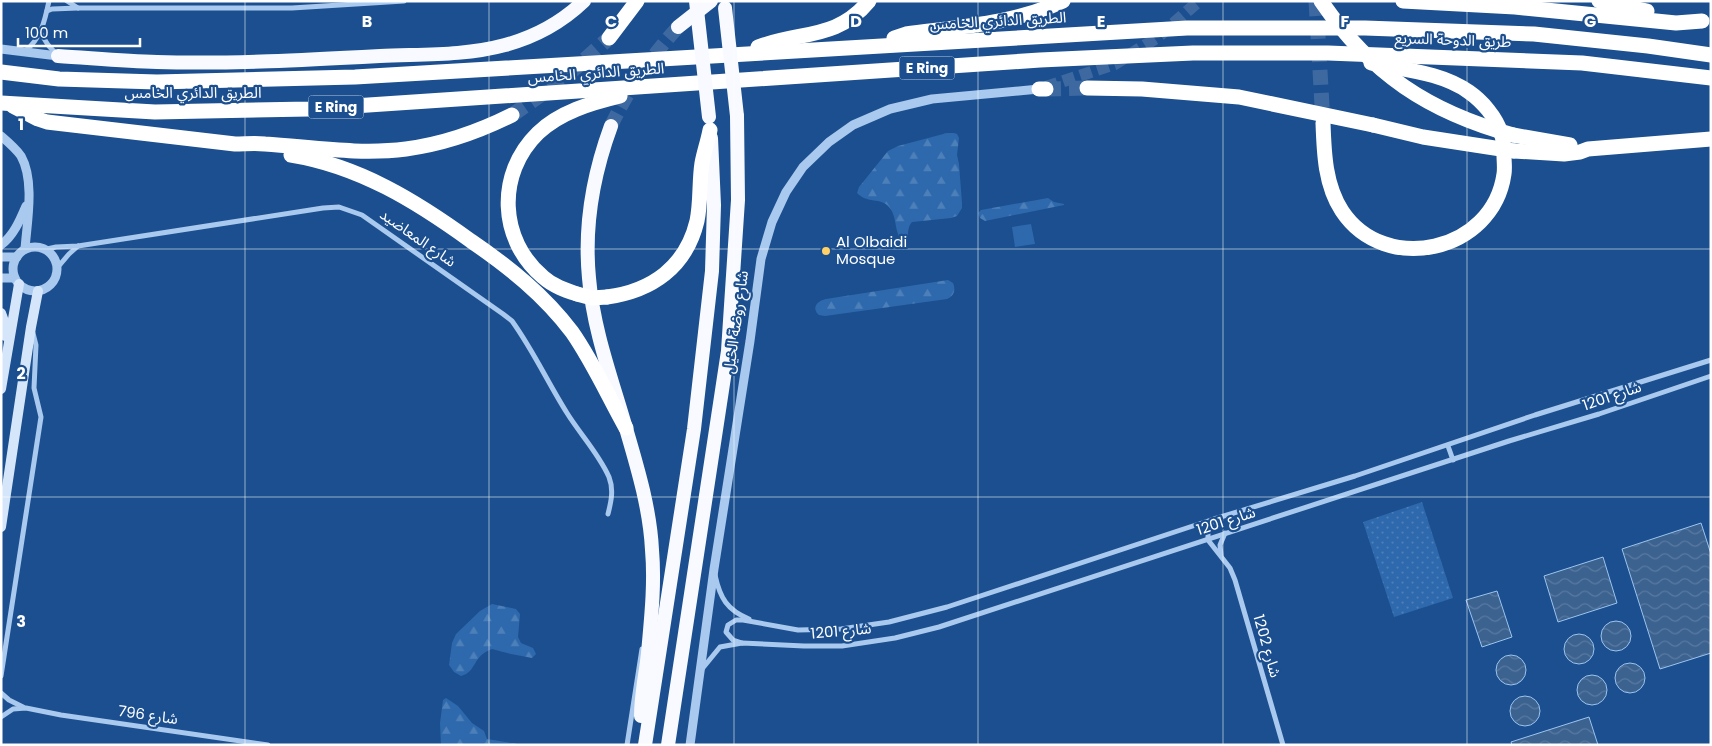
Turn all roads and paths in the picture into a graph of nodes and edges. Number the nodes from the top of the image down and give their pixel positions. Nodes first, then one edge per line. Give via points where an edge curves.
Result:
1 (49, 1) edge
2 (67, 1) edge
3 (136, 1) edge
4 (292, 1) edge
5 (404, 1) edge
6 (584, 1) edge
7 (637, 1) edge
8 (696, 1) edge
9 (711, 1) edge
10 (869, 1) edge
11 (1062, 1) edge
12 (1321, 1) edge
13 (1403, 1) edge
14 (1599, 1) edge
15 (724, 4) edge
16 (78, 8) junction
17 (134, 8) junction
18 (292, 8) junction
19 (47, 11) junction
20 (1706, 21) edge
21 (678, 27) tunnel mouth
22 (1187, 28) joint
23 (40, 32) junction
24 (609, 38) tunnel mouth
25 (1711, 45) edge
26 (1648, 46) junction
27 (868, 47) junction
28 (1, 49) edge
29 (25, 51) junction
30 (740, 53) junction
31 (1193, 53) joint
32 (1328, 53) junction
33 (1711, 55) edge
34 (58, 56) junction
35 (1, 72) edge
36 (1711, 78) edge
37 (660, 86) junction
38 (1087, 88) tunnel mouth
39 (1043, 89) tunnel mouth
40 (7, 104) edge
41 (512, 115) tunnel mouth
42 (710, 123) junction
43 (1323, 123) tunnel mouth
44 (611, 126) tunnel mouth
45 (1, 136) edge
46 (1711, 139) edge
47 (241, 144) junction
48 (1588, 149) junction
49 (29, 198) junction
50 (1, 245) edge
51 (78, 246) junction
52 (24, 250) junction
53 (47, 250) junction
54 (1, 257) edge
55 (17, 257) junction
56 (58, 267) junction
57 (1, 278) edge
58 (17, 281) junction
59 (38, 291) junction
60 (1, 313) edge
61 (31, 327) junction
62 (1711, 360) edge
63 (1711, 376) edge
64 (2, 385) edge
65 (1, 389) edge
66 (626, 428) junction
67 (1448, 446) junction
68 (1453, 460) junction
69 (608, 514) dead end
70 (1214, 519) junction
71 (1, 527) edge
72 (1226, 533) junction
73 (1208, 540) junction
74 (1222, 558) junction
75 (714, 569) junction
76 (650, 617) junction
77 (754, 621) junction
78 (742, 643) junction
79 (700, 671) junction
80 (1, 676) edge
81 (676, 685) junction
82 (1, 693) edge
83 (26, 708) junction
84 (1, 717) edge
85 (268, 745) edge
86 (627, 745) edge
87 (645, 745) edge
88 (668, 745) edge
89 (677, 745) edge
90 (690, 745) edge
91 (1283, 745) edge

1 - 19 street
2 - 16 street
3 - 17 street
4 - 18 street
5 - 18 street
6 - 34 highway via 567,16 527,38 504,46 466,52 263,62 157,62
7 - 24 highway
8 - 42 highway, شارع روضة الخيل, bridge
9 - 21 highway
10 - 30 highway via 840,26 770,42
11 - 27 highway via 1011,19 906,34
12 - 48 highway, bridge via 1352,40 1382,70 1399,84 1456,116 1513,135
13 - 20 highway via 1515,7 1676,22
14 - 20 highway
15 - 81 highway, شارع روضة الخيل, bridge via 737,116 738,200 728,351
16 - 17 street
16 - 19 street
17 - 18 street
19 - 23 street
22 - 26 highway, طريق الدوحة السريع via 1365,28 1534,34
22 - 27 highway, الطريق الدائري الخامس
23 - 29 street
23 - 34 street
25 - 26 highway via 1667,42
26 - 33 highway, طريق الدوحة السريع
27 - 30 highway, الطريق الدائري الخامس / E Ring
28 - 29 street
29 - 34 street
30 - 35 highway, الطريق الدائري الخامس / E Ring via 411,75 276,79 157,82
31 - 32 highway, طريق الدوحة السريع / E Ring
31 - 37 highway, الطريق الدائري الخامس / E Ring
32 - 36 highway, طريق الدوحة السريع via 1582,63
32 - 43 highway via 1431,76 1459,86 1475,97 1493,117 1504,143 1504,175 1495,200 1472,229 1446,244 1410,250 1386,245 1356,227 1341,210 1328,177
37 - 40 highway, الطريق الدائري الخامس / E Ring via 309,109 155,112
37 - 42 highway, bridge via 599,101 566,114 551,122 525,148 510,181 508,217 520,251 544,278 577,294 607,297 625,295 650,284 672,268 692,237 697,220
38 - 48 highway, bridge via 1239,97 1423,137 1514,151 1564,154
39 - 75 street, شارع روضة الخيل via 932,98 890,109 852,125 803,167 786,192 772,222 761,260
40 - 47 highway via 47,122
41 - 47 highway via 470,134 405,149 360,151
42 - 87 highway, شارع روضة الخيل via 714,205 712,271 694,430
44 - 66 highway via 592,194 587,254 596,322
45 - 49 street via 21,156
46 - 48 highway
47 - 66 highway via 322,161 376,181 492,255 550,305 571,331
49 - 50 street via 17,227
49 - 52 street
51 - 53 street, شارع المعاضيد
51 - 56 street
51 - 69 street, شارع المعاضيد via 323,208 339,207 362,215 512,321 609,477 612,500
52 - 53 street via 40,247
52 - 55 street
53 - 56 street
54 - 55 street
55 - 58 street via 13,267
56 - 59 street via 55,280
57 - 58 street
58 - 59 street via 28,290
58 - 64 main road
59 - 61 main road
60 - 64 main road via 6,327
61 - 71 main road
61 - 80 street via 36,345 34,388 41,417
62 - 67 street, شارع 1201
63 - 68 street, شارع 1201
64 - 65 main road
66 - 76 highway via 648,517 652,550
67 - 68 street
67 - 70 street, شارع 1201
68 - 72 street, شارع 1201
70 - 73 street
70 - 77 street, شارع 1201 via 946,608 889,622 816,630
72 - 73 street, شارع 1201
72 - 74 street via 1220,545
73 - 74 street, شارع 1202
73 - 78 street, شارع 1201 via 939,627 895,638 842,646
74 - 91 street, شارع 1202 via 1235,580
75 - 77 street, شارع 1201 via 718,587 731,609
75 - 79 street, شارع روضة الخيل
76 - 86 street
76 - 87 highway via 641,712
77 - 78 street, شارع 1201 via 736,620 728,625 728,636
78 - 79 street, شارع 1201 via 720,648
79 - 90 street, شارع روضة الخيل
81 - 88 highway, شارع روضة الخيل
81 - 89 highway
82 - 83 street, شارع 796
83 - 84 street via 13,709
83 - 85 street, شارع 796

